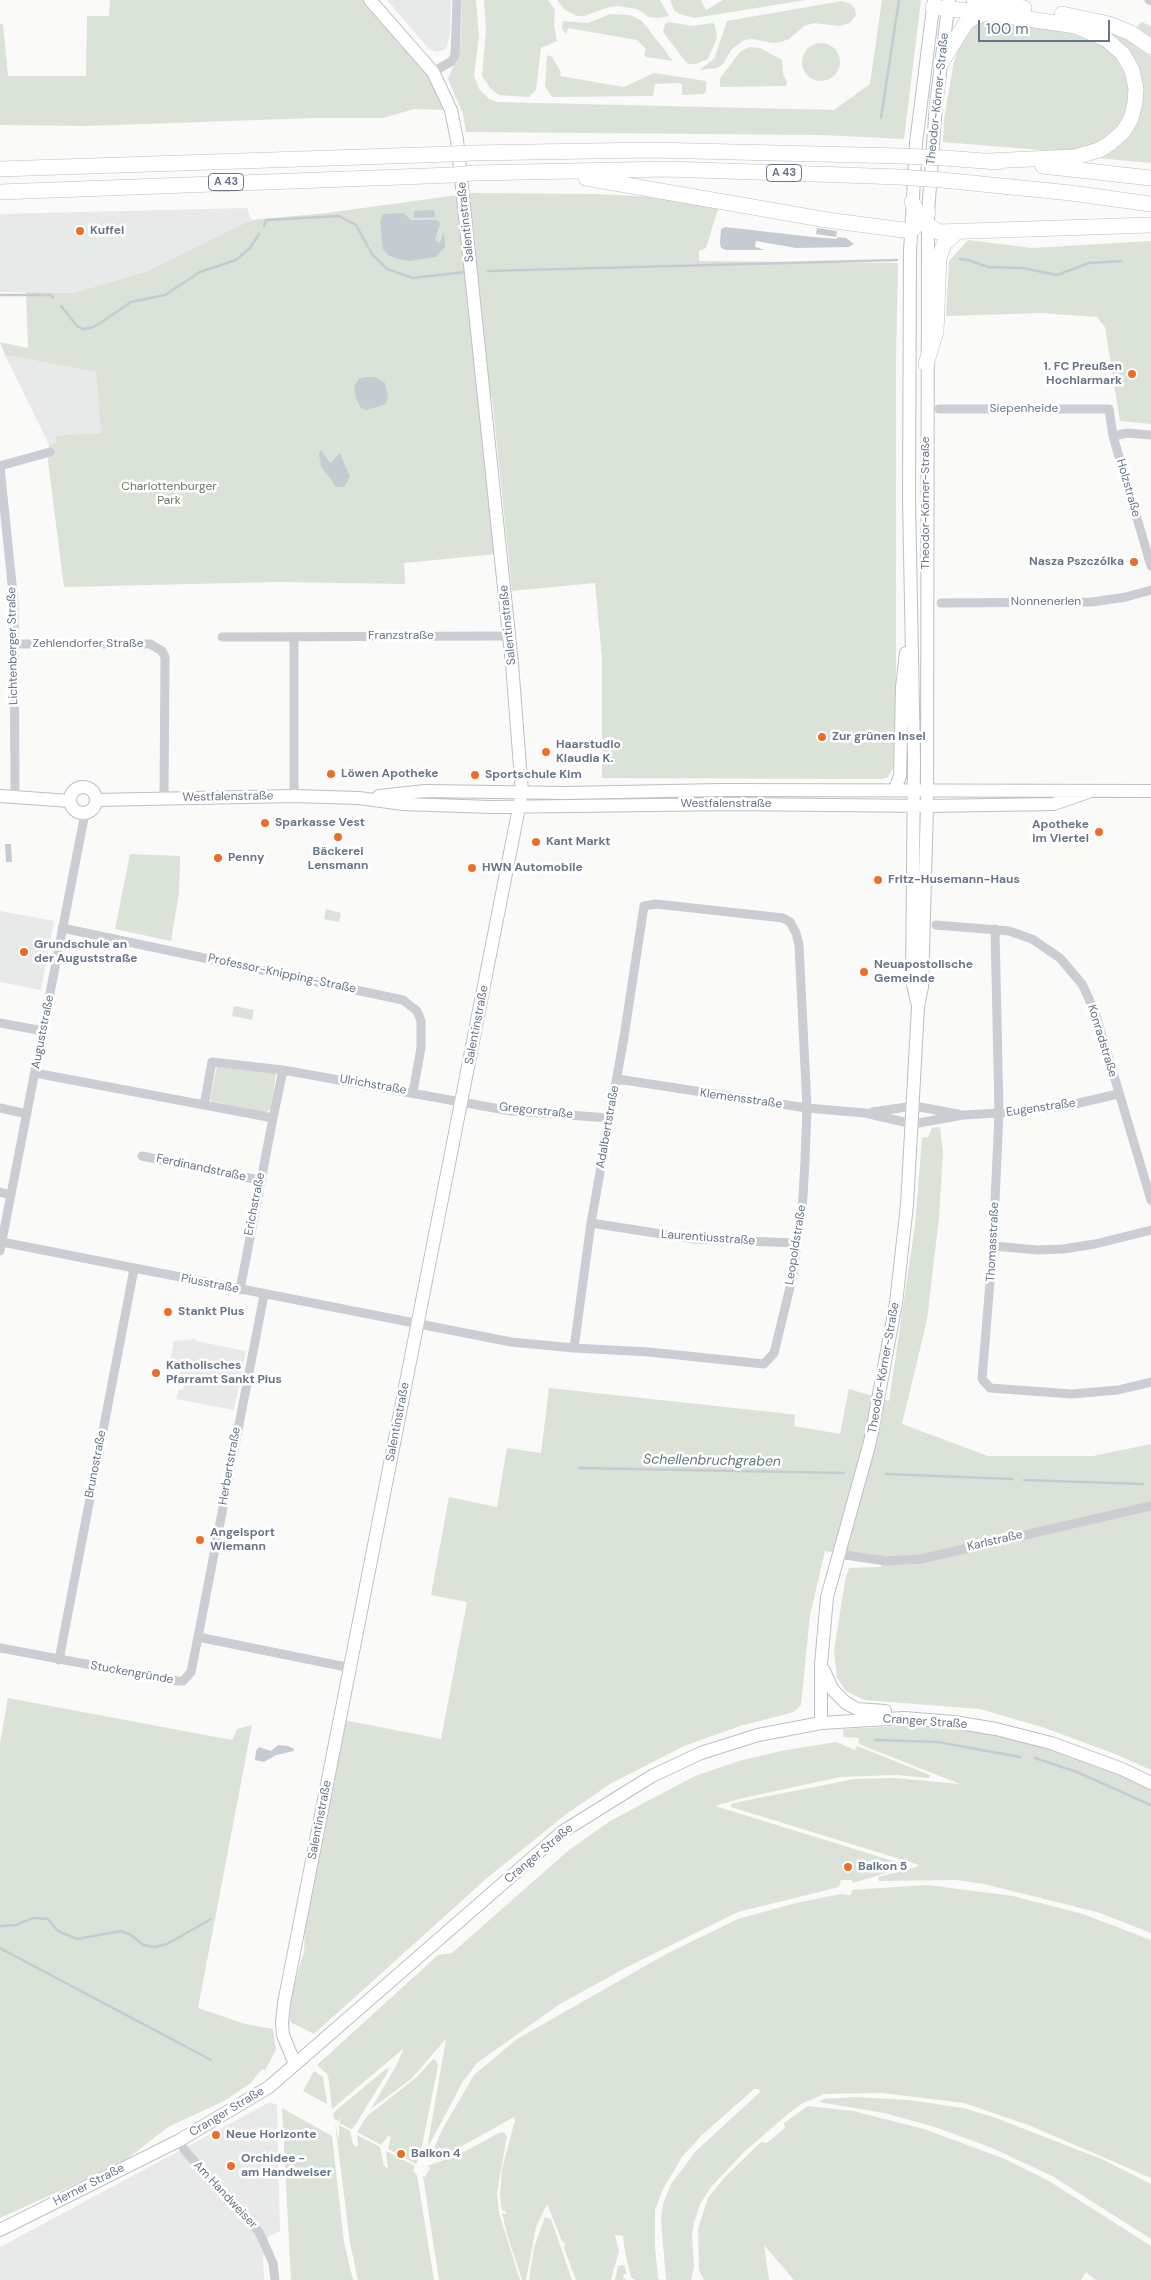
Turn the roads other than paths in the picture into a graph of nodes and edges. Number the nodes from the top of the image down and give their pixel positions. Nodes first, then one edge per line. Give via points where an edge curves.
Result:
1 (370, 0) edge
2 (458, 0) edge
3 (941, 4) edge
4 (984, 4) edge
5 (1151, 47) edge
6 (941, 63) junction
7 (433, 72) junction
8 (988, 161) junction
9 (0, 169) edge
10 (517, 172) junction
11 (1151, 178) edge
12 (0, 192) edge
13 (912, 202) joint
14 (1151, 204) edge
15 (922, 223) junction
16 (1151, 225) edge
17 (958, 231) junction
18 (926, 364) junction
19 (939, 409) dead end
20 (1109, 409) joint
21 (1151, 435) edge
22 (1113, 436) junction
23 (50, 452) dead end
24 (0, 467) edge
25 (1150, 561) edge
26 (1151, 590) edge
27 (941, 603) dead end
28 (911, 611) junction
29 (509, 636) junction
30 (222, 637) dead end
31 (294, 637) junction
32 (15, 644) junction
33 (895, 790) junction
34 (921, 790) junction
35 (1091, 791) junction
36 (1151, 791) edge
37 (522, 792) junction
38 (0, 796) edge
39 (15, 796) junction
40 (294, 796) junction
41 (164, 797) junction
42 (359, 798) junction
43 (96, 800) junction
44 (70, 801) junction
45 (519, 806) junction
46 (920, 806) junction
47 (85, 813) junction
48 (644, 906) joint
49 (936, 925) dead end
50 (62, 928) junction
51 (994, 930) junction
52 (0, 1023) edge
53 (43, 1031) junction
54 (283, 1070) junction
55 (35, 1073) junction
56 (617, 1079) junction
57 (413, 1092) junction
58 (1118, 1094) junction
59 (462, 1101) junction
60 (204, 1105) junction
61 (914, 1106) junction
62 (0, 1108) edge
63 (807, 1108) junction
64 (865, 1113) junction
65 (999, 1113) junction
66 (27, 1114) junction
67 (963, 1115) junction
68 (273, 1118) junction
69 (610, 1118) junction
70 (913, 1124) junction
71 (142, 1156) dead end
72 (260, 1180) junction
73 (0, 1192) edge
74 (11, 1195) junction
75 (1151, 1200) edge
76 (591, 1223) junction
77 (1151, 1230) edge
78 (797, 1243) junction
79 (1, 1246) edge
80 (993, 1246) junction
81 (134, 1269) junction
82 (240, 1290) junction
83 (264, 1295) junction
84 (418, 1326) junction
85 (574, 1348) junction
86 (1151, 1382) edge
87 (1151, 1506) edge
88 (838, 1554) junction
89 (198, 1637) junction
90 (0, 1648) edge
91 (59, 1660) junction
92 (821, 1664) junction
93 (350, 1668) junction
94 (821, 1723) junction
95 (996, 1729) junction
96 (1151, 1783) edge
97 (295, 2064) junction
98 (178, 2140) junction
99 (0, 2230) edge
100 (275, 2280) edge

1 - 7 main road, Salentinstraße
2 - 7 street via 455,55 452,61
3 - 4 highway
3 - 6 main road, Theodor-Körner-Straße
3 - 13 main road, Theodor-Körner-Straße via 920,99
4 - 5 highway via 1092,19 1131,33
4 - 6 highway via 966,23
4 - 8 highway via 1076,26 1106,39 1123,54 1132,70 1136,89 1131,119 1123,132 1099,150 1075,157
6 - 15 main road, Theodor-Körner-Straße
7 - 29 main road, Salentinstraße via 451,110 457,140
8 - 9 highway, A 43, bridge via 651,150
8 - 11 highway, A 43
10 - 12 highway, A 43, bridge
10 - 14 highway, A 43, bridge via 668,169 900,177
10 - 15 highway via 588,178 827,220
13 - 15 highway
15 - 17 highway via 939,232
15 - 18 main road, Theodor-Körner-Straße
15 - 28 main road, Theodor-Körner-Straße via 909,407
16 - 17 highway
17 - 18 highway via 944,244 939,258 936,332
18 - 34 main road, Theodor-Körner-Straße
19 - 20 street, Siepenheide
20 - 22 street, Holzstraße
21 - 22 street via 1128,433
22 - 25 street, Holzstraße
23 - 24 street
24 - 32 street, Lichtenberger Straße
26 - 27 street, Nonnenerlen via 1092,602
28 - 33 main road, Theodor-Körner-Straße via 902,687 900,776
28 - 34 main road, Theodor-Körner-Straße
29 - 31 street, Franzstraße
29 - 37 main road, Salentinstraße
30 - 31 street, Franzstraße
31 - 40 street
32 - 39 street, Lichtenberger Straße
32 - 41 street, Zehlendorfer Straße via 150,644 162,651 165,657
33 - 34 main road, Westfalenstraße
33 - 37 main road, Westfalenstraße
34 - 35 main road, Westfalenstraße
34 - 46 main road, Theodor-Körner-Straße
35 - 36 main road, Westfalenstraße
35 - 46 main road, Westfalenstraße via 1054,804
37 - 42 main road, Westfalenstraße via 425,791
37 - 45 main road, Salentinstraße
38 - 39 main road
39 - 44 main road
40 - 41 main road, Westfalenstraße
40 - 42 main road, Westfalenstraße
41 - 43 main road, Westfalenstraße
42 - 45 main road, Westfalenstraße via 403,804
43 - 44 main road via 90,790 83,788 75,790
43 - 47 main road via 94,807
44 - 47 main road via 75,810
45 - 46 main road, Westfalenstraße
45 - 59 main road, Salentinstraße
46 - 61 main road, Theodor-Körner-Straße via 923,953
47 - 50 street, Auguststraße
48 - 56 street, Adalbertstraße
48 - 63 street, Leopoldstraße via 656,904 762,915 790,922 799,945
49 - 51 street, Konradstraße
50 - 53 street, Auguststraße
50 - 57 street, Professor-Knipping-Straße via 403,1000 417,1012 421,1021 421,1048
51 - 58 street, Konradstraße via 1021,935 1048,949 1082,984 1094,1012
51 - 65 street, Thomasstraße
52 - 53 street
53 - 55 street, Auguststraße
54 - 57 street, Ulrichstraße
54 - 60 street, Ulrichstraße via 212,1062
54 - 68 street
55 - 60 street
55 - 66 street, Auguststraße
56 - 63 street, Klemensstraße
56 - 69 street, Adalbertstraße
57 - 59 street, Ulrichstraße
58 - 65 street, Eugenstraße via 1066,1106
58 - 75 street, Konradstraße
59 - 69 street, Gregorstraße via 511,1111
59 - 84 main road, Salentinstraße
60 - 68 street
61 - 64 street, Klemensstraße
61 - 67 street, Eugenstraße
61 - 70 main road, Theodor-Körner-Straße
62 - 66 street
63 - 64 street, Klemensstraße
63 - 78 street, Leopoldstraße via 803,1197
64 - 70 street, Klemensstraße
65 - 67 street, Eugenstraße
65 - 80 street, Thomasstraße
66 - 74 street, Auguststraße
67 - 70 street, Eugenstraße
68 - 72 street, Erichstraße
69 - 76 street, Adalbertstraße
70 - 88 main road, Theodor-Körner-Straße via 893,1321 864,1471
71 - 72 street, Ferdinandstraße
72 - 82 street, Erichstraße
73 - 74 street
74 - 79 street, Auguststraße
76 - 78 street, Laurentiusstraße via 694,1239
76 - 85 street, Adalbertstraße
77 - 80 street via 1063,1249
78 - 85 street, Leopoldstraße via 774,1353 764,1364
79 - 81 street, Piusstraße
80 - 86 street, Thomasstraße via 982,1379 985,1385 1072,1394 1118,1390
81 - 82 street, Piusstraße
81 - 91 street, Brunostraße
82 - 83 street, Piusstraße
83 - 84 street, Piusstraße
83 - 89 street, Herbertstraße
84 - 85 street, Leopoldstraße via 511,1342
84 - 93 main road, Salentinstraße
87 - 88 street, Karlstraße via 921,1559 886,1561
88 - 92 main road, Theodor-Körner-Straße via 827,1597
89 - 91 street, Stuckengründe via 191,1672 183,1681
89 - 93 street
90 - 91 street, Stuckengründe
92 - 94 main road, Theodor-Körner-Straße
92 - 95 main road, Cranger Straße via 838,1696 858,1709 978,1719
93 - 97 main road, Salentinstraße via 284,2003 283,2035
94 - 95 main road, Cranger Straße via 904,1718
94 - 97 main road, Cranger Straße via 758,1734 701,1753 652,1776 562,1832
95 - 96 main road, Cranger Straße via 1087,1756
97 - 98 main road, Cranger Straße via 246,2103
98 - 99 main road, Herner Straße
98 - 100 street, Am Handweiser via 259,2232 274,2263

